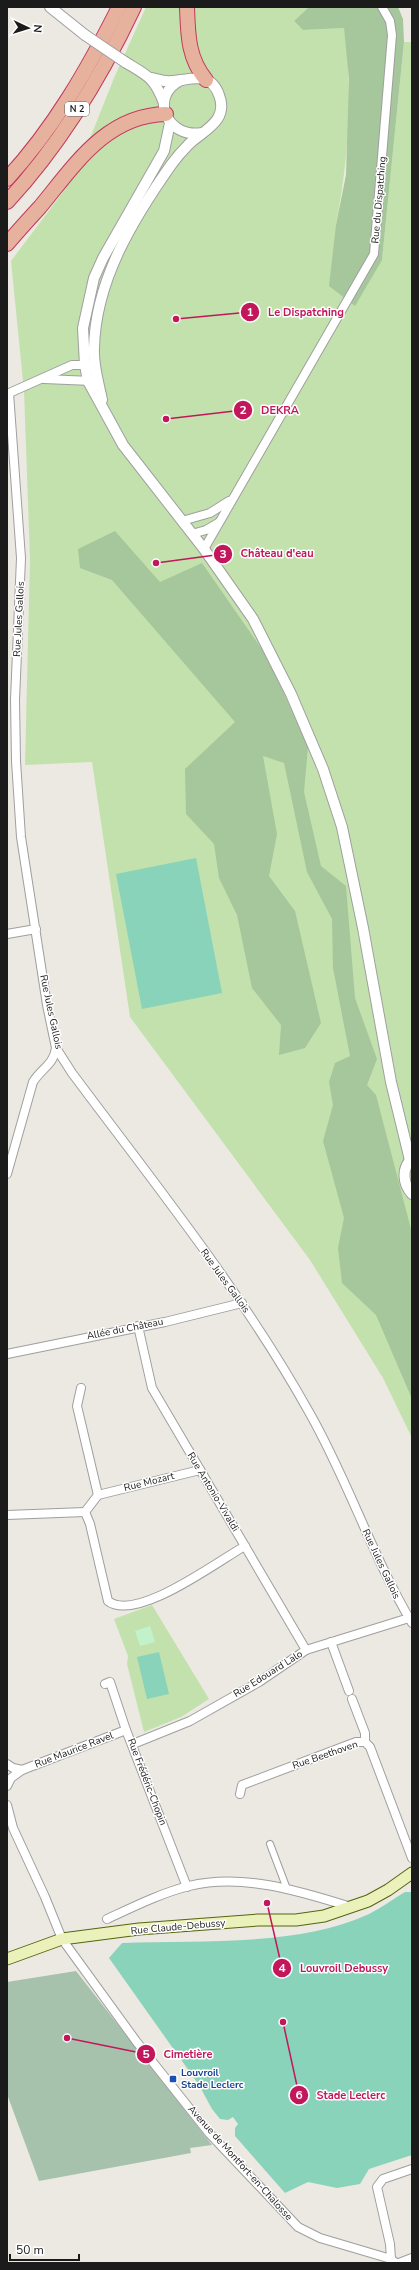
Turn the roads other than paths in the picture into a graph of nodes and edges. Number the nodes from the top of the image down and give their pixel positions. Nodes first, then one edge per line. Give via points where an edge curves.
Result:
1 (119, 7) edge
2 (134, 7) edge
3 (187, 7) edge
4 (382, 7) edge
5 (49, 8) edge
6 (152, 78) junction
7 (184, 78) junction
8 (206, 80) junction
9 (166, 113) junction
10 (202, 133) junction
11 (7, 179) edge
12 (7, 202) edge
13 (7, 244) edge
14 (90, 365) junction
15 (41, 379) junction
16 (93, 381) junction
17 (8, 393) edge
18 (230, 501) junction
19 (182, 521) junction
20 (218, 523) junction
21 (192, 534) junction
22 (204, 549) junction
23 (36, 929) junction
24 (7, 934) edge
25 (56, 1048) junction
26 (400, 1118) junction
27 (412, 1136) edge
28 (411, 1159) edge
29 (7, 1174) edge
30 (412, 1194) edge
31 (242, 1303) junction
32 (138, 1326) junction
33 (7, 1354) edge
34 (81, 1388) dead end
35 (200, 1470) junction
36 (98, 1494) junction
37 (85, 1512) junction
38 (7, 1516) edge
39 (245, 1546) junction
40 (410, 1621) edge
41 (331, 1642) junction
42 (306, 1650) junction
43 (105, 1684) dead end
44 (349, 1691) dead end
45 (352, 1699) dead end
46 (126, 1730) junction
47 (365, 1742) junction
48 (133, 1744) junction
49 (7, 1764) edge
50 (22, 1770) junction
51 (7, 1786) edge
52 (240, 1794) dead end
53 (7, 1805) edge
54 (7, 1821) edge
55 (13, 1828) junction
56 (270, 1844) dead end
57 (412, 1858) edge
58 (412, 1873) edge
59 (188, 1887) junction
60 (287, 1889) junction
61 (351, 1908) junction
62 (107, 1919) dead end
63 (62, 1938) junction
64 (7, 1959) edge
65 (412, 2169) edge
66 (412, 2258) edge
67 (395, 2262) edge

1 - 11 highway, N 2 via 69,99 28,156
2 - 12 highway, N 2 via 76,112
3 - 8 highway via 192,58 196,69
4 - 18 street, Rue du Dispatching via 390,21 392,35 374,254
5 - 6 street, bridge via 85,35
6 - 7 street via 167,82
6 - 9 street
7 - 8 street
7 - 9 street via 170,88
8 - 10 street via 219,94 221,112 214,125
9 - 10 street via 184,133
9 - 13 highway via 143,116 125,124 106,134 89,148
9 - 14 street via 164,151 94,278 83,328
10 - 14 street via 172,164 122,243 103,288
14 - 15 street, Rue Jules Gallois via 72,365
14 - 16 street
15 - 16 street
15 - 17 street, Rue Jules Gallois
16 - 19 street via 104,410 123,445
17 - 23 street, Rue Jules Gallois via 21,558 15,700 16,761 21,837
18 - 19 street, Rue du Dispatching via 210,513
18 - 20 street, Rue du Dispatching
19 - 21 street
20 - 21 street
20 - 22 street, Rue du Dispatching
21 - 22 street
22 - 26 street via 263,637 323,769 342,827 363,928 380,1030
23 - 24 street
23 - 25 street, Rue Jules Gallois
25 - 29 street via 55,1058 40,1071 34,1082
25 - 31 street, Rue Jules Gallois
26 - 27 street
26 - 28 street
28 - 30 street via 404,1174 405,1182
31 - 32 street, Allée du Château
31 - 40 street, Rue Jules Gallois via 309,1412 393,1592
32 - 33 street, Allée du Château
32 - 35 street, Rue Antonio-Vivaldi via 152,1388
34 - 36 street via 77,1406
35 - 36 street, Rue Mozart
35 - 39 street, Rue Antonio-Vivaldi
36 - 37 street
37 - 38 street
37 - 39 street via 108,1601 118,1606 134,1605 163,1595
39 - 42 street, Rue Antonio-Vivaldi
40 - 41 street, Rue Edouard Lalo
41 - 42 street, Rue Edouard Lalo
41 - 44 street
42 - 48 street, Rue Edouard Lalo via 259,1682 190,1722
43 - 46 street, Rue Frédéric-Chopin via 110,1682
45 - 47 street via 365,1733
46 - 48 street, Rue Frédéric-Chopin
46 - 50 street, Rue Maurice Ravel
47 - 52 street, Rue Beethoven via 356,1742 242,1785
47 - 57 street, Rue Beethoven via 370,1747
48 - 59 street, Rue Frédéric-Chopin
49 - 50 street, Rue Maurice Ravel
50 - 51 street, Rue Maurice Ravel
53 - 55 street, Avenue de Montfort-en-Chalosse
54 - 55 street, Avenue de Montfort-en-Chalosse
55 - 63 street, Avenue de Montfort-en-Chalosse
56 - 60 street
58 - 61 main road, Rue Claude-Debussy via 388,1890
59 - 60 street via 226,1882
59 - 62 street
60 - 61 street
61 - 63 main road, Rue Claude-Debussy via 324,1916 296,1920 258,1920
63 - 64 main road, Rue Claude-Debussy
63 - 67 street, Avenue de Montfort-en-Chalosse via 173,2090 209,2134 298,2227 320,2238
65 - 67 street via 383,2179 377,2187
66 - 67 street

